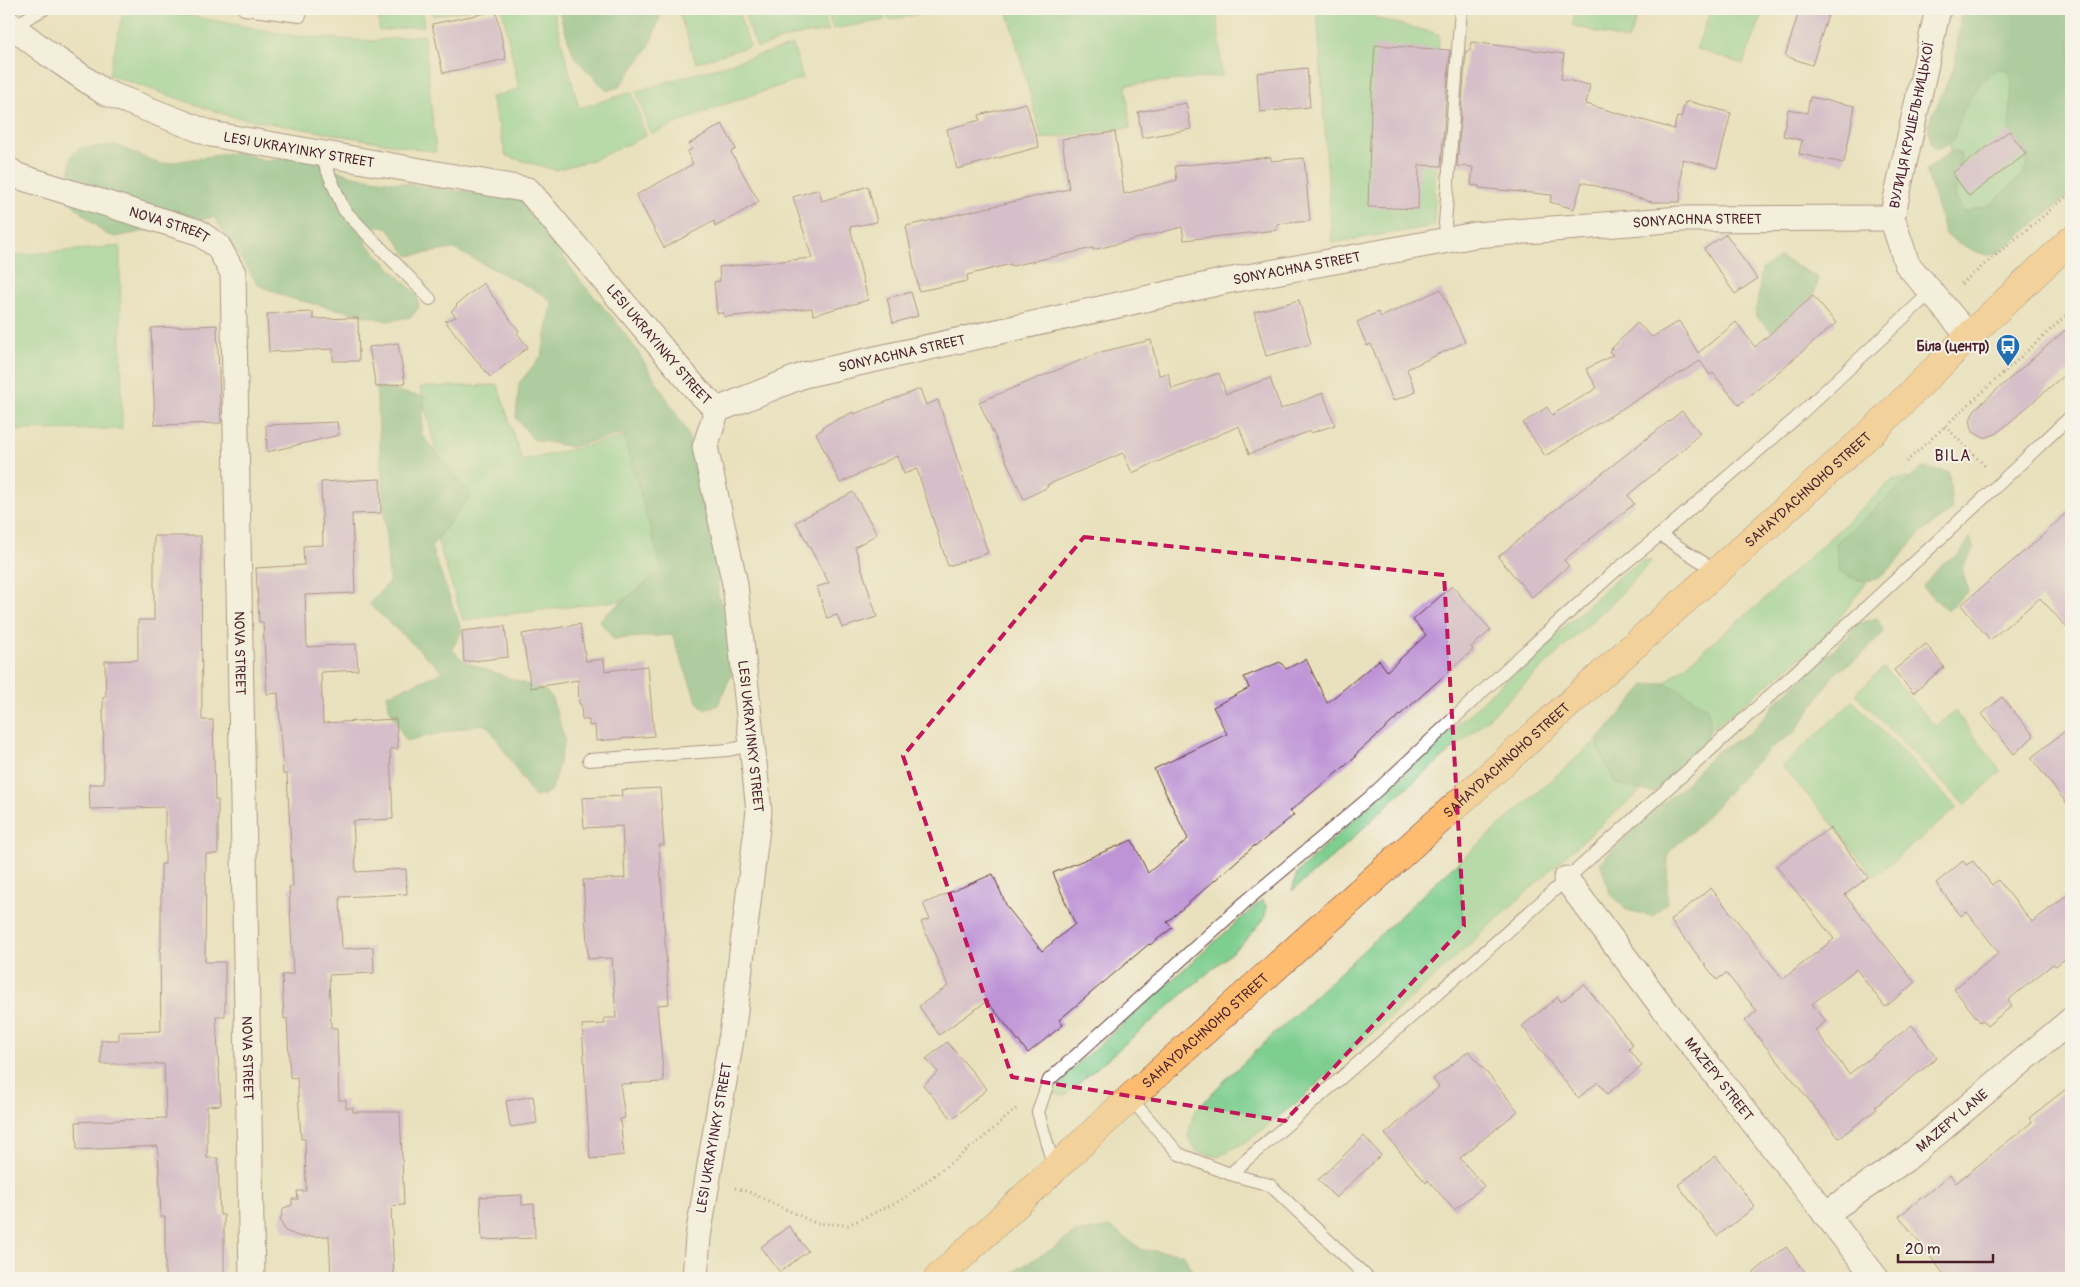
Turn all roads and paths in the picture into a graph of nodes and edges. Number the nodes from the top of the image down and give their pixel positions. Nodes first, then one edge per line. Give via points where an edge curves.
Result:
1 (44, 9) edge
2 (244, 9) edge
3 (1461, 9) edge
4 (1938, 9) edge
5 (300, 16) dead end
6 (11, 24) edge
7 (320, 153) junction
8 (13, 173) edge
9 (2071, 193) edge
10 (1892, 218) junction
11 (1447, 240) junction
12 (2071, 240) edge
13 (1935, 297) junction
14 (430, 298) dead end
15 (2071, 311) edge
16 (1969, 336) junction
17 (716, 410) junction
18 (2071, 416) edge
19 (1945, 426) junction
20 (1906, 462) dead end
21 (2000, 483) junction
22 (1660, 535) junction
23 (1718, 572) junction
24 (752, 745) junction
25 (589, 760) dead end
26 (1566, 879) junction
27 (2071, 1020) edge
28 (1048, 1080) junction
29 (1130, 1098) junction
30 (1054, 1168) junction
31 (1230, 1174) junction
32 (707, 1180) junction
33 (1825, 1214) junction
34 (252, 1278) edge
35 (695, 1278) edge
36 (938, 1278) edge
37 (1368, 1278) edge
38 (1876, 1278) edge

1 - 6 lane
2 - 5 lane
3 - 11 lane via 1445,223
4 - 10 street, ВУЛИЦЯ КРУШЕЛЬНИЦЬКОЇ
6 - 7 street, LESI UKRAYINKY STREET via 104,92 211,134
7 - 14 lane via 344,210
7 - 17 street, LESI UKRAYINKY STREET via 528,190
8 - 34 street, NOVA STREET via 198,232 218,246 232,273
9 - 13 path
10 - 11 street, SONYACHNA STREET via 1681,219
10 - 13 street, ВУЛИЦЯ КРУШЕЛЬНИЦЬКОЇ via 1907,264
11 - 17 street, SONYACHNA STREET via 1221,282 804,376
12 - 16 main road, SAHAYDACHNOHO STREET
13 - 16 street, ВУЛИЦЯ КРУШЕЛЬНИЦЬКОЇ
13 - 22 lane
15 - 19 path
16 - 23 main road, SAHAYDACHNOHO STREET via 1873,431
17 - 24 street, LESI UKRAYINKY STREET via 705,447 735,584
18 - 21 lane
19 - 20 path
19 - 21 path
21 - 26 lane
22 - 23 lane
22 - 28 lane via 1513,663 1370,798 1245,902
23 - 29 main road, SAHAYDACHNOHO STREET
24 - 25 lane via 728,750
24 - 32 street, LESI UKRAYINKY STREET via 759,811 733,1026
26 - 31 lane via 1395,1033
26 - 33 street, MAZEPY STREET
27 - 33 street, MAZEPY LANE via 1906,1159
28 - 30 lane via 1038,1112
28 - 32 path via 984,1138 902,1200 848,1224 815,1223 749,1192
29 - 30 main road, SAHAYDACHNOHO STREET
29 - 31 lane via 1179,1154
30 - 36 main road, SAHAYDACHNOHO STREET
31 - 37 lane via 1270,1185
32 - 35 street, LESI UKRAYINKY STREET
33 - 38 street, MAZEPY STREET

